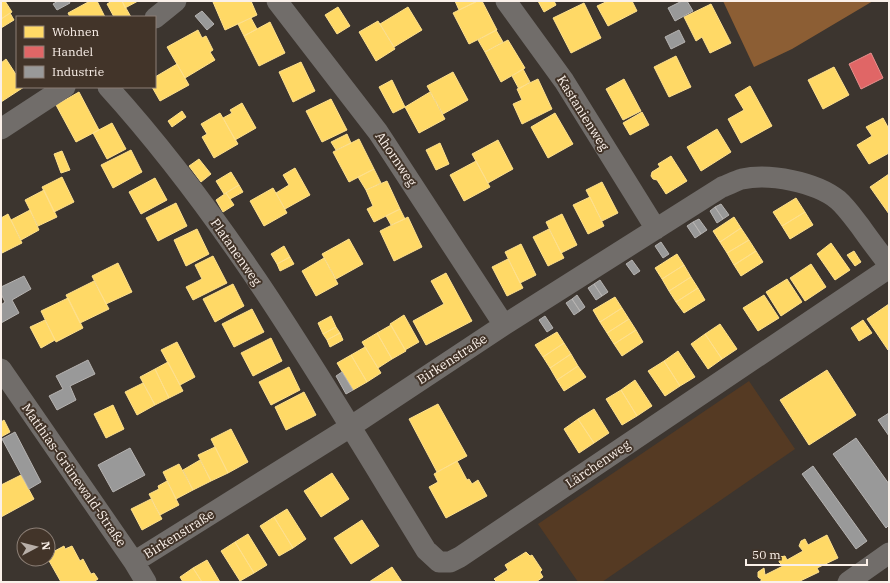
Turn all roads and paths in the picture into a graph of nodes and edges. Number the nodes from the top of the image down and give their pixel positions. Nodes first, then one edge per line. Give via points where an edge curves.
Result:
1 (176, 1) edge
2 (277, 1) edge
3 (506, 1) edge
4 (156, 17) edge
5 (64, 88) edge
6 (109, 88) edge
7 (1, 130) edge
8 (656, 229) junction
9 (889, 265) edge
10 (889, 268) edge
11 (504, 326) junction
12 (1, 369) edge
13 (350, 427) junction
14 (889, 553) edge
15 (134, 562) junction
16 (850, 581) edge
17 (146, 582) edge

1 - 4 street
2 - 11 street, Ahornweg via 378,132
3 - 8 street, Kastanienweg via 564,81
5 - 7 street
6 - 13 street, Platanenweg via 168,158 245,262 313,365
8 - 9 street, Birkenstraße via 722,187 741,180 777,178 804,184 838,200
8 - 11 street, Birkenstraße
10 - 13 street, Lärchenweg via 450,562 439,562 426,550
11 - 13 street, Birkenstraße
12 - 15 street, Matthias-Grünewald-Straße
13 - 15 street, Birkenstraße
14 - 16 street
15 - 17 street, Matthias-Grünewald-Straße

